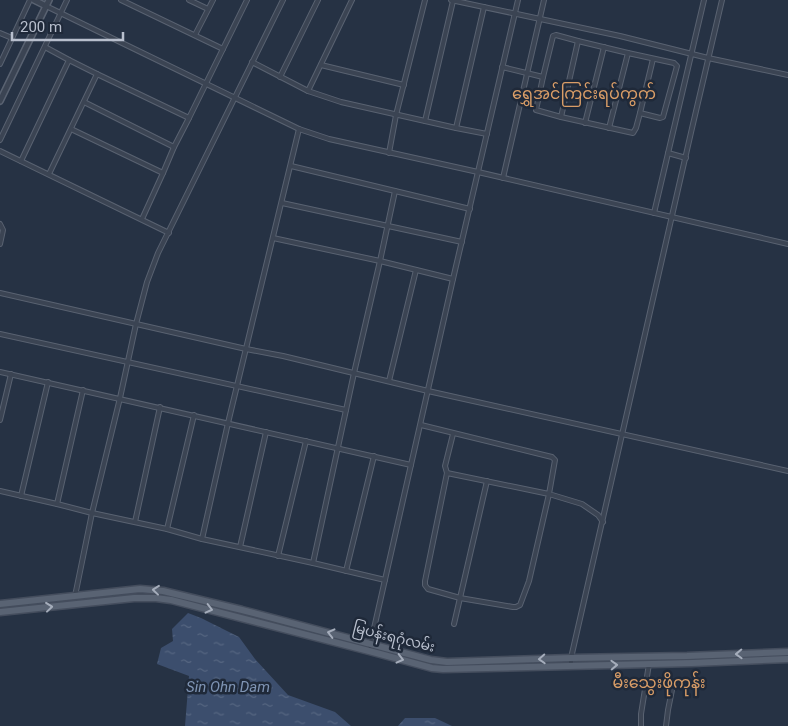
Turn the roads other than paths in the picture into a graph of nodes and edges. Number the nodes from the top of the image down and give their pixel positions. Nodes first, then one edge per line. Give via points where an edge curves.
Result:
1 (32, 0) edge
2 (49, 0) edge
3 (67, 0) edge
4 (121, 0) edge
5 (189, 0) edge
6 (212, 0) edge
7 (247, 0) edge
8 (282, 0) edge
9 (318, 0) edge
10 (352, 0) edge
11 (425, 0) edge
12 (452, 0) edge
13 (518, 0) edge
14 (544, 0) edge
15 (704, 0) edge
16 (722, 0) edge
17 (46, 6) junction
18 (484, 7) junction
19 (208, 9) junction
20 (61, 13) junction
21 (515, 14) junction
22 (539, 19) junction
23 (0, 32) edge
24 (195, 35) junction
25 (12, 38) junction
26 (578, 41) junction
27 (45, 47) junction
28 (604, 47) junction
29 (223, 49) junction
30 (628, 53) junction
31 (692, 54) junction
32 (708, 58) junction
33 (653, 59) junction
34 (69, 60) junction
35 (252, 62) junction
36 (0, 64) edge
37 (321, 65) junction
38 (502, 67) junction
39 (527, 73) junction
40 (97, 74) junction
41 (788, 75) edge
42 (543, 77) junction
43 (280, 78) junction
44 (206, 84) junction
45 (404, 85) junction
46 (308, 91) junction
47 (234, 98) junction
48 (0, 101) edge
49 (84, 102) junction
50 (640, 113) junction
51 (396, 115) junction
52 (561, 117) junction
53 (189, 118) junction
54 (425, 121) junction
55 (585, 123) junction
56 (456, 128) junction
57 (609, 128) junction
58 (71, 129) junction
59 (299, 129) junction
60 (487, 134) junction
61 (0, 140) edge
62 (174, 146) junction
63 (0, 151) edge
64 (389, 153) junction
65 (668, 153) junction
66 (686, 158) junction
67 (21, 161) junction
68 (290, 166) junction
69 (478, 172) junction
70 (163, 173) junction
71 (49, 174) junction
72 (503, 178) junction
73 (395, 191) junction
74 (282, 203) junction
75 (470, 209) junction
76 (654, 213) junction
77 (672, 217) junction
78 (142, 219) junction
79 (0, 224) edge
80 (388, 225) junction
81 (169, 233) junction
82 (273, 238) junction
83 (462, 242) junction
84 (0, 244) edge
85 (788, 244) edge
86 (380, 261) junction
87 (416, 270) junction
88 (453, 279) junction
89 (0, 293) edge
90 (136, 324) junction
91 (0, 334) edge
92 (246, 349) junction
93 (128, 362) junction
94 (0, 372) edge
95 (354, 373) junction
96 (11, 374) junction
97 (390, 381) junction
98 (48, 382) junction
99 (237, 386) junction
100 (83, 390) junction
101 (428, 391) junction
102 (120, 398) junction
103 (160, 407) junction
104 (346, 410) junction
105 (194, 415) junction
106 (0, 420) edge
107 (228, 423) junction
108 (421, 426) junction
109 (266, 432) junction
110 (453, 434) junction
111 (622, 434) junction
112 (306, 441) junction
113 (338, 448) junction
114 (374, 456) junction
115 (411, 465) junction
116 (788, 471) edge
117 (447, 473) junction
118 (487, 481) junction
119 (0, 491) edge
120 (549, 494) junction
121 (21, 496) junction
122 (57, 504) junction
123 (92, 513) junction
124 (135, 522) junction
125 (603, 522) junction
126 (167, 529) junction
127 (202, 539) junction
128 (240, 547) junction
129 (278, 556) junction
130 (313, 563) junction
131 (346, 571) junction
132 (384, 580) junction
133 (75, 596) junction
134 (460, 598) junction
135 (0, 604) edge
136 (0, 612) edge
137 (454, 624) dead end
138 (371, 644) junction
139 (369, 652) junction
140 (788, 652) edge
141 (571, 658) junction
142 (788, 659) edge
143 (649, 664) junction
144 (571, 666) junction
145 (673, 685) dead end
146 (641, 726) edge
147 (666, 726) edge

1 - 17 street
1 - 25 street
2 - 17 street
3 - 20 street
4 - 24 street
5 - 19 street
6 - 19 street
7 - 29 street
8 - 35 street
9 - 43 street
10 - 37 street
11 - 45 street
12 - 18 street
12 - 54 street
13 - 21 street
14 - 22 street
15 - 31 street
16 - 32 street
17 - 20 street
17 - 48 street
18 - 21 street
18 - 56 street
19 - 24 street
20 - 27 street
20 - 44 street
21 - 22 street
21 - 38 street
22 - 31 street
22 - 39 street
23 - 25 street
24 - 29 street
25 - 36 street
26 - 28 street
26 - 42 street via 553,36
26 - 52 street
27 - 34 street
27 - 61 street
28 - 30 street
28 - 55 street
29 - 44 street
30 - 33 street
30 - 57 street
31 - 32 street
31 - 65 street
32 - 41 street
32 - 66 street
33 - 50 street
33 - 50 street via 674,63 677,67 664,116
34 - 40 street
34 - 67 street
35 - 43 street
35 - 47 street
37 - 45 street
37 - 46 street
38 - 39 street
38 - 60 street
39 - 42 street
39 - 72 street
40 - 49 street
40 - 53 street
42 - 52 street via 536,110
43 - 46 street
44 - 47 street
44 - 53 street
45 - 51 street
46 - 51 street
47 - 59 street
47 - 81 street
49 - 58 street
49 - 62 street
50 - 57 street via 633,133
51 - 54 street
51 - 64 street
52 - 55 street
53 - 62 street
54 - 56 street
55 - 57 street
56 - 60 street
58 - 70 street
58 - 71 street
59 - 64 street
59 - 68 street
60 - 69 street
62 - 70 street
63 - 67 street
64 - 69 street
65 - 66 street
65 - 76 street
66 - 77 street
67 - 71 street
68 - 73 street
68 - 74 street
69 - 72 street
69 - 75 street
70 - 78 street
71 - 78 street
72 - 76 street
73 - 75 street
73 - 80 street
74 - 80 street
74 - 82 street
75 - 83 street
76 - 77 street
77 - 85 street
77 - 111 street
78 - 81 street
79 - 84 street via 3,230
80 - 83 street
80 - 86 street
81 - 90 street via 158,253
82 - 86 street
82 - 92 street
83 - 88 street
86 - 87 street
86 - 95 street
87 - 88 street
87 - 97 street
88 - 101 street
89 - 90 street
90 - 92 street
90 - 93 street
91 - 93 street
92 - 95 street
92 - 99 street
93 - 99 street
93 - 102 street
94 - 96 street
95 - 97 street
95 - 104 street
96 - 98 street
96 - 106 street
97 - 101 street
98 - 100 street
98 - 121 street
99 - 104 street
99 - 107 street
100 - 102 street
100 - 122 street
101 - 108 street
101 - 111 street
102 - 103 street
102 - 123 street
103 - 105 street
103 - 124 street
104 - 113 street
105 - 107 street
105 - 126 street
107 - 109 street
107 - 127 street
108 - 110 street
108 - 115 street
109 - 112 street
109 - 128 street
110 - 117 street via 445,466
110 - 120 street via 552,457 555,463
111 - 116 street
111 - 125 street
112 - 113 street
112 - 129 street
113 - 114 street
113 - 130 street
114 - 115 street
114 - 131 street
115 - 132 street
117 - 118 street
117 - 134 street via 425,585 428,589
118 - 120 street
118 - 134 street
119 - 121 street
120 - 125 street via 582,504
120 - 134 street via 529,581 520,605 513,608
121 - 122 street
122 - 123 street
123 - 124 street
123 - 133 street
124 - 126 street
125 - 141 street
126 - 127 street
127 - 128 street
128 - 129 street
129 - 130 street
130 - 131 street
131 - 132 street
132 - 138 street
133 - 135 main road, မြပန်းရဂုံလမ်း
138 -> 133 main road, မြပန်းရဂုံလမ်း via 163,591 140,589
134 - 137 street
136 -> 139 main road, မြပန်းရဂုံလမ်း via 156,598
138 - 139 street
141 -> 138 main road, မြပန်းရဂုံလမ်း via 447,662
139 -> 144 main road, မြပန်းရဂုံလမ်း via 443,669
140 -> 141 main road, မြပန်းရဂုံလမ်း
141 - 144 street
142 - 143 main road, မြပန်းရဂုံလမ်း
144 -> 143 main road, မြပန်းရဂုံလမ်း
143 - 146 street
145 - 147 street

